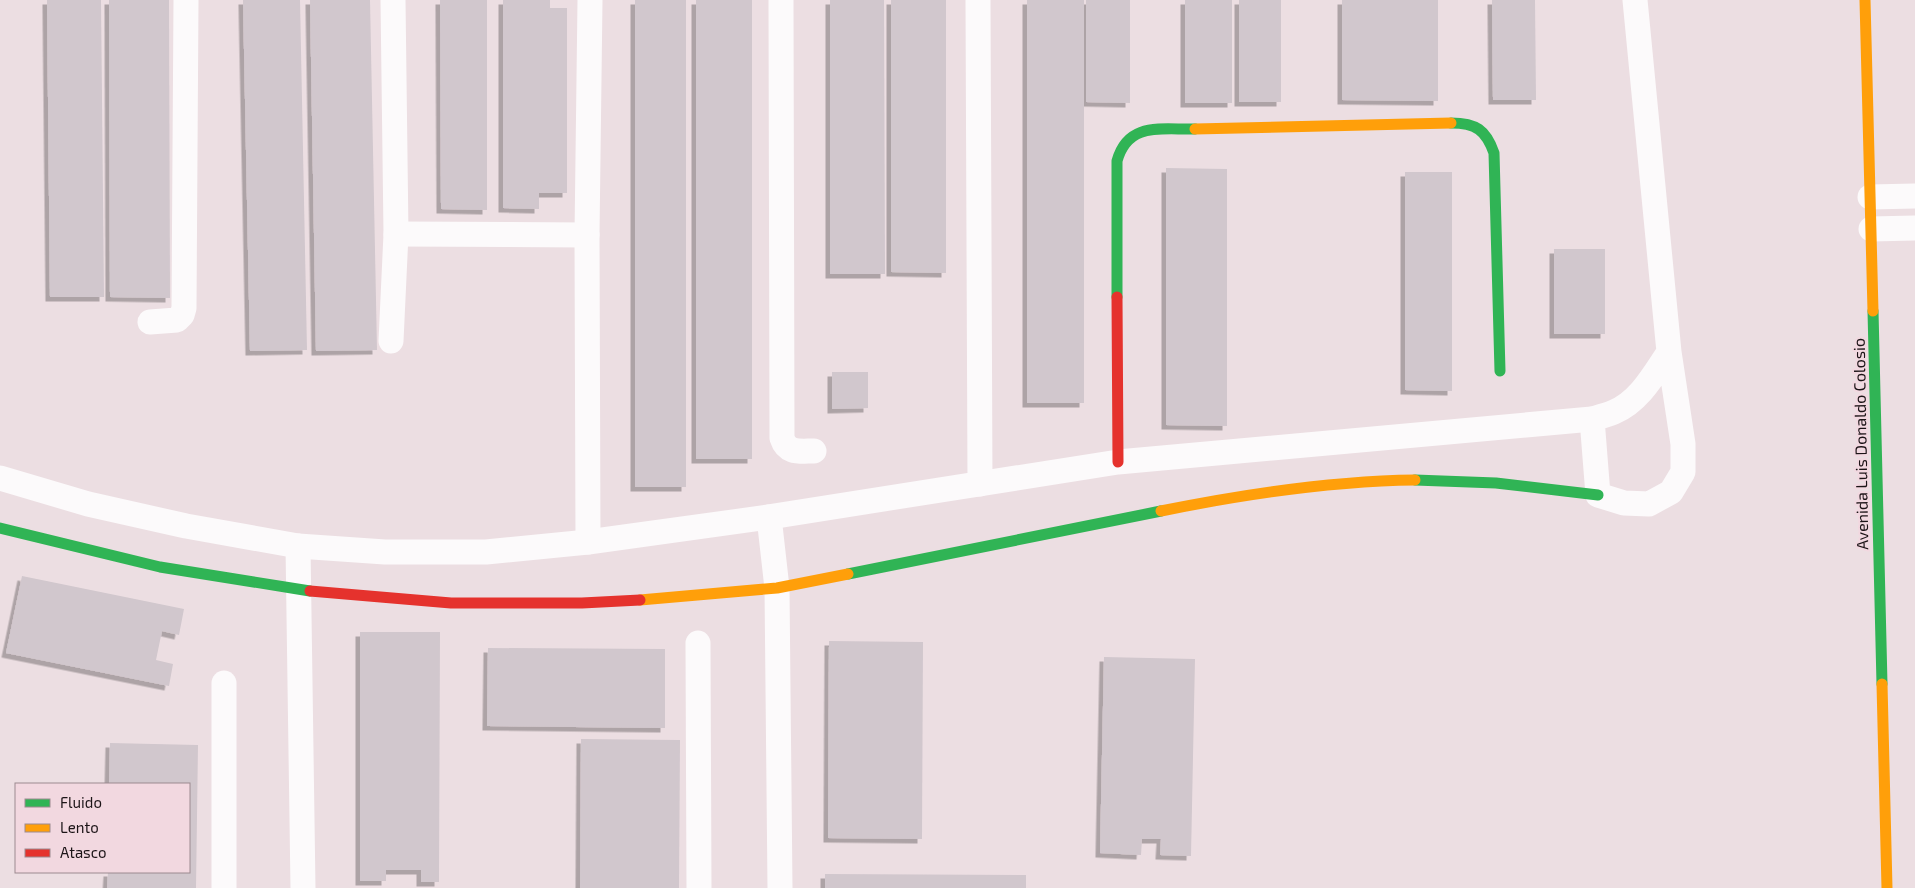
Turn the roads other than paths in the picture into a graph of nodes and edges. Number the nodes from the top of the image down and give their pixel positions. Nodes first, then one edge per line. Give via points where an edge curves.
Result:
1 (186, 0) edge
2 (393, 0) edge
3 (590, 0) edge
4 (781, 0) edge
5 (978, 0) edge
6 (1635, 0) edge
7 (1865, 0) edge
8 (1915, 196) edge
9 (1870, 197) junction
10 (1871, 228) junction
11 (1915, 228) edge
12 (396, 234) junction
13 (587, 234) junction
14 (150, 322) dead end
15 (391, 341) dead end
16 (1669, 352) junction
17 (1500, 371) dead end
18 (1592, 419) junction
19 (814, 451) dead end
20 (1118, 462) junction
21 (0, 478) edge
22 (980, 484) junction
23 (1598, 495) junction
24 (769, 517) junction
25 (0, 528) edge
26 (588, 542) junction
27 (298, 546) junction
28 (778, 588) junction
29 (299, 590) junction
30 (698, 643) dead end
31 (224, 683) dead end
32 (224, 888) edge
33 (303, 888) edge
34 (699, 888) edge
35 (780, 888) edge
36 (1887, 888) edge

1 - 14 street via 184,308 177,320
2 - 12 street
3 - 13 street
4 - 19 street via 782,438 789,449 796,452
5 - 22 street
6 - 16 street
7 - 9 street, Avenida Luis Donaldo Colosio
8 - 9 street
9 - 10 street, Avenida Luis Donaldo Colosio
10 - 11 street
10 - 36 street, Avenida Luis Donaldo Colosio
12 - 13 street
12 - 15 street
13 - 26 street
16 - 18 street via 1635,399 1616,412
16 - 23 street via 1683,444 1683,472 1671,492 1649,504 1624,503
17 - 20 street via 1494,153 1489,138 1477,126 1462,123 1147,130 1132,135 1121,146 1117,161
18 - 20 street
18 - 23 street
20 - 22 street
21 - 27 street via 88,504
22 - 24 street
23 - 28 street via 1461,480 1316,484 1198,503
24 - 26 street
24 - 28 street
25 - 29 street via 160,567
26 - 27 street via 486,552 385,552
27 - 29 street
28 - 29 street via 582,603 451,602
28 - 35 street
29 - 33 street
30 - 34 street
31 - 32 street

